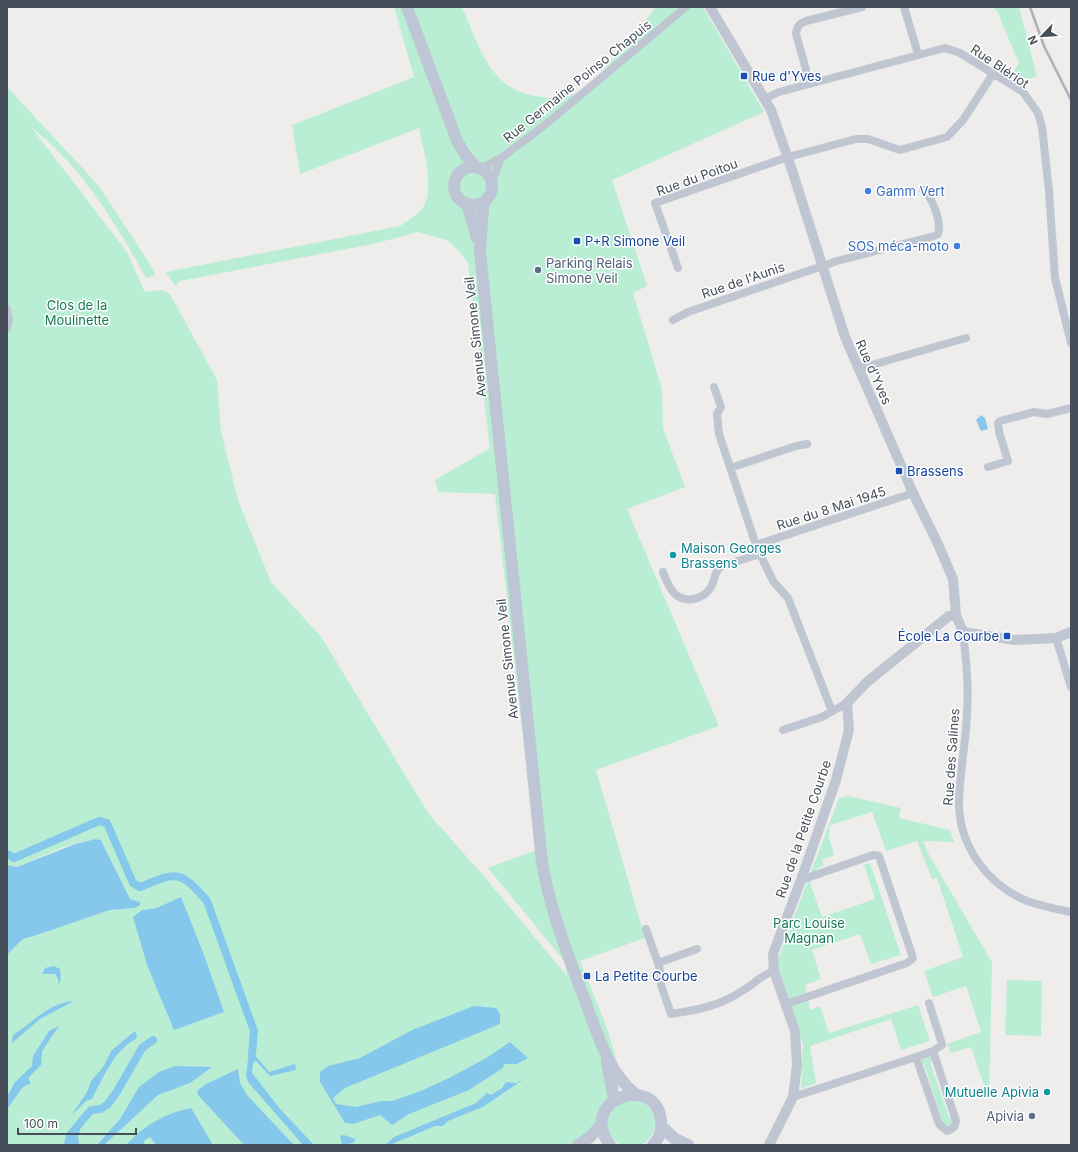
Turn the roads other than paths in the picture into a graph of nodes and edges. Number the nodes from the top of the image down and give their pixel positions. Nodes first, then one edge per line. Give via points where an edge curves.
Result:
1 (407, 7) edge
2 (686, 7) edge
3 (710, 7) edge
4 (862, 7) edge
5 (904, 7) edge
6 (918, 54) junction
7 (993, 74) junction
8 (810, 84) junction
9 (764, 98) junction
10 (458, 143) junction
11 (788, 157) junction
12 (501, 158) junction
13 (478, 167) junction
14 (459, 173) junction
15 (492, 182) junction
16 (923, 190) dead end
17 (485, 201) junction
18 (466, 203) junction
19 (480, 251) junction
20 (823, 266) junction
21 (678, 268) dead end
22 (7, 309) edge
23 (673, 320) dead end
24 (7, 328) edge
25 (966, 338) dead end
26 (1071, 343) edge
27 (858, 369) junction
28 (714, 387) dead end
29 (1071, 408) edge
30 (807, 444) dead end
31 (988, 467) dead end
32 (730, 468) junction
33 (913, 493) junction
34 (756, 545) junction
35 (760, 554) junction
36 (663, 572) dead end
37 (956, 615) junction
38 (963, 632) junction
39 (1071, 632) edge
40 (1056, 638) junction
41 (1071, 687) edge
42 (847, 703) junction
43 (832, 711) junction
44 (783, 730) dead end
45 (801, 880) junction
46 (1071, 912) edge
47 (646, 929) dead end
48 (697, 949) dead end
49 (658, 963) junction
50 (774, 971) junction
51 (929, 1003) dead end
52 (786, 1004) junction
53 (933, 1051) junction
54 (606, 1055) junction
55 (916, 1057) junction
56 (635, 1094) junction
57 (794, 1097) junction
58 (614, 1100) junction
59 (602, 1124) junction
60 (661, 1126) junction
61 (656, 1144) edge
62 (578, 1145) edge
63 (610, 1145) edge
64 (688, 1145) edge
65 (769, 1145) edge

1 - 10 main road
2 - 12 street, Rue Germaine Poinso Chapuis via 546,124
3 - 9 street, Rue d'Yves
4 - 8 street via 806,21 797,28 796,34
5 - 6 street
6 - 7 street, Rue Blériot via 940,49 952,50
6 - 8 street, Rue Blériot
7 - 11 street via 963,120 947,137 900,150 868,139 856,139
7 - 26 street, Rue Blériot via 1023,92 1040,120 1049,190 1055,278
8 - 9 street, Rue Blériot
9 - 11 street, Rue d'Yves
10 - 13 main road via 467,157
10 - 14 main road
11 - 20 street, Rue d'Yves
11 - 21 street, Rue du Poitou via 655,203
12 - 13 street, Rue Germaine Poinso Chapuis
12 - 15 street, Rue Germaine Poinso Chapuis
13 - 14 main road via 468,167
13 - 15 main road via 488,174
14 - 18 main road via 454,190
15 - 17 main road via 491,194
16 - 20 street, Rue de l'Aunis via 932,199 939,226 938,234
17 - 18 main road via 475,205
17 - 19 main road via 482,208
18 - 19 main road
19 - 54 main road, Avenue Simone Veil via 542,862 556,922
20 - 23 street, Rue de l'Aunis via 688,312
20 - 27 street, Rue d'Yves via 836,313
22 - 24 street
25 - 27 street
27 - 33 street, Rue d'Yves
28 - 32 street via 721,407 717,414 719,434
29 - 31 street via 1047,414 1034,412 998,423 998,432 1008,461
30 - 32 street
32 - 34 street
33 - 34 street, Rue du 8 Mai 1945
33 - 37 street, Rue d'Yves via 953,579
34 - 35 street
35 - 36 street via 722,566 717,570 706,593 691,600 676,595
35 - 43 street via 773,581 788,598
37 - 38 street, Rue des Salines
37 - 42 street via 949,616 867,682
38 - 40 street via 1015,640
38 - 46 street, Rue des Salines via 967,714 959,806 964,833 973,855 994,881 1026,900
39 - 40 street
40 - 41 street
42 - 43 street
42 - 45 street, Rue de la Petite Courbe via 849,730 836,780
43 - 44 street
45 - 50 street, Rue de la Petite Courbe via 773,954
45 - 52 street via 873,855 879,856 913,958 907,963
47 - 49 street
48 - 49 street
49 - 50 street via 662,974 661,986 671,1014 718,1005 744,990 759,977
50 - 52 street
51 - 53 street via 942,1045
52 - 57 street via 797,1042
53 - 55 street
53 - 55 street via 956,1120 952,1130 947,1131 938,1124
54 - 56 main road, Avenue Simone Veil via 624,1085
54 - 58 main road, Avenue Simone Veil
55 - 57 street
56 - 58 main road
56 - 60 main road, Avenue Simone Veil via 657,1108
57 - 65 street
58 - 59 main road via 603,1115
59 - 62 main road
59 - 63 main road
60 - 61 main road
60 - 64 main road via 675,1139

